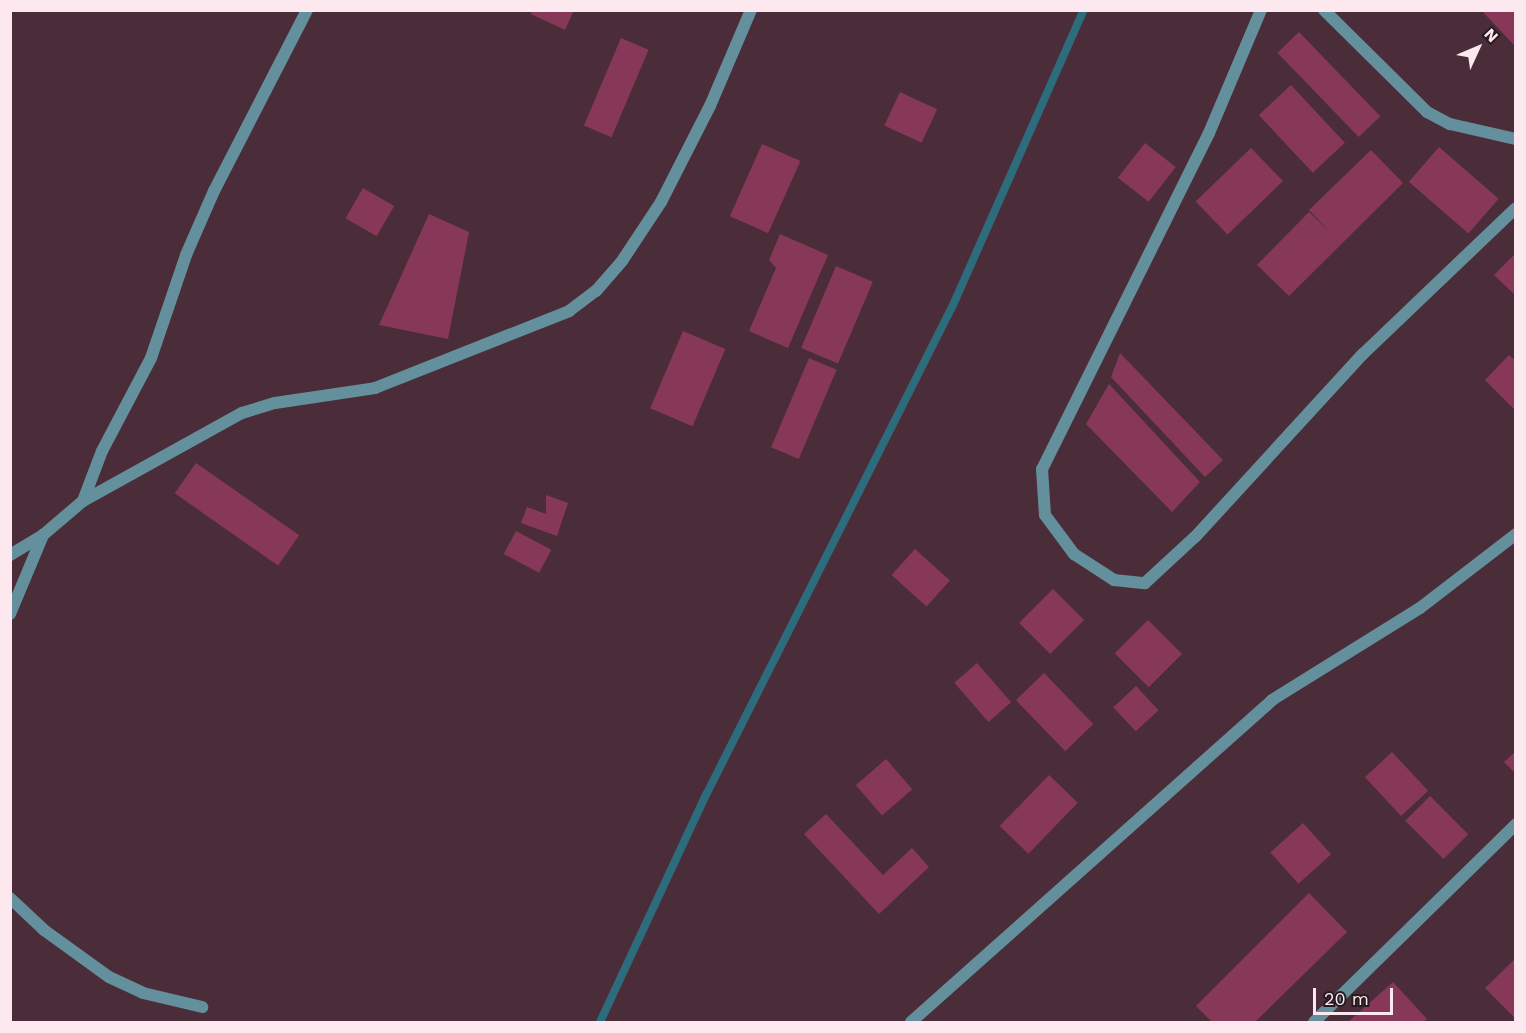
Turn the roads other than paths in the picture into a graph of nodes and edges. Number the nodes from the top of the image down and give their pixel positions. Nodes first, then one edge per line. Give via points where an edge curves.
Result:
1 (307, 10) edge
2 (751, 10) edge
3 (1261, 10) edge
4 (1324, 10) edge
5 (1515, 139) edge
6 (1515, 208) edge
7 (83, 501) junction
8 (1515, 534) edge
9 (43, 535) junction
10 (10, 555) edge
11 (10, 614) edge
12 (1515, 824) edge
13 (10, 898) edge
14 (202, 1007) dead end
15 (911, 1023) edge
16 (1314, 1023) edge

1 - 7 street via 214,190 186,255 151,358 102,451
2 - 7 street via 710,106 661,202 622,261 596,291 569,311 375,388 275,403 243,413
3 - 6 street via 1209,133 1042,469 1045,515 1074,554 1114,580 1145,583 1196,536 1363,354
4 - 5 street via 1427,112 1450,124
7 - 9 street
8 - 15 street via 1420,608 1272,700
9 - 10 street
9 - 11 street
12 - 16 street
13 - 14 street via 44,930 109,977 143,993

